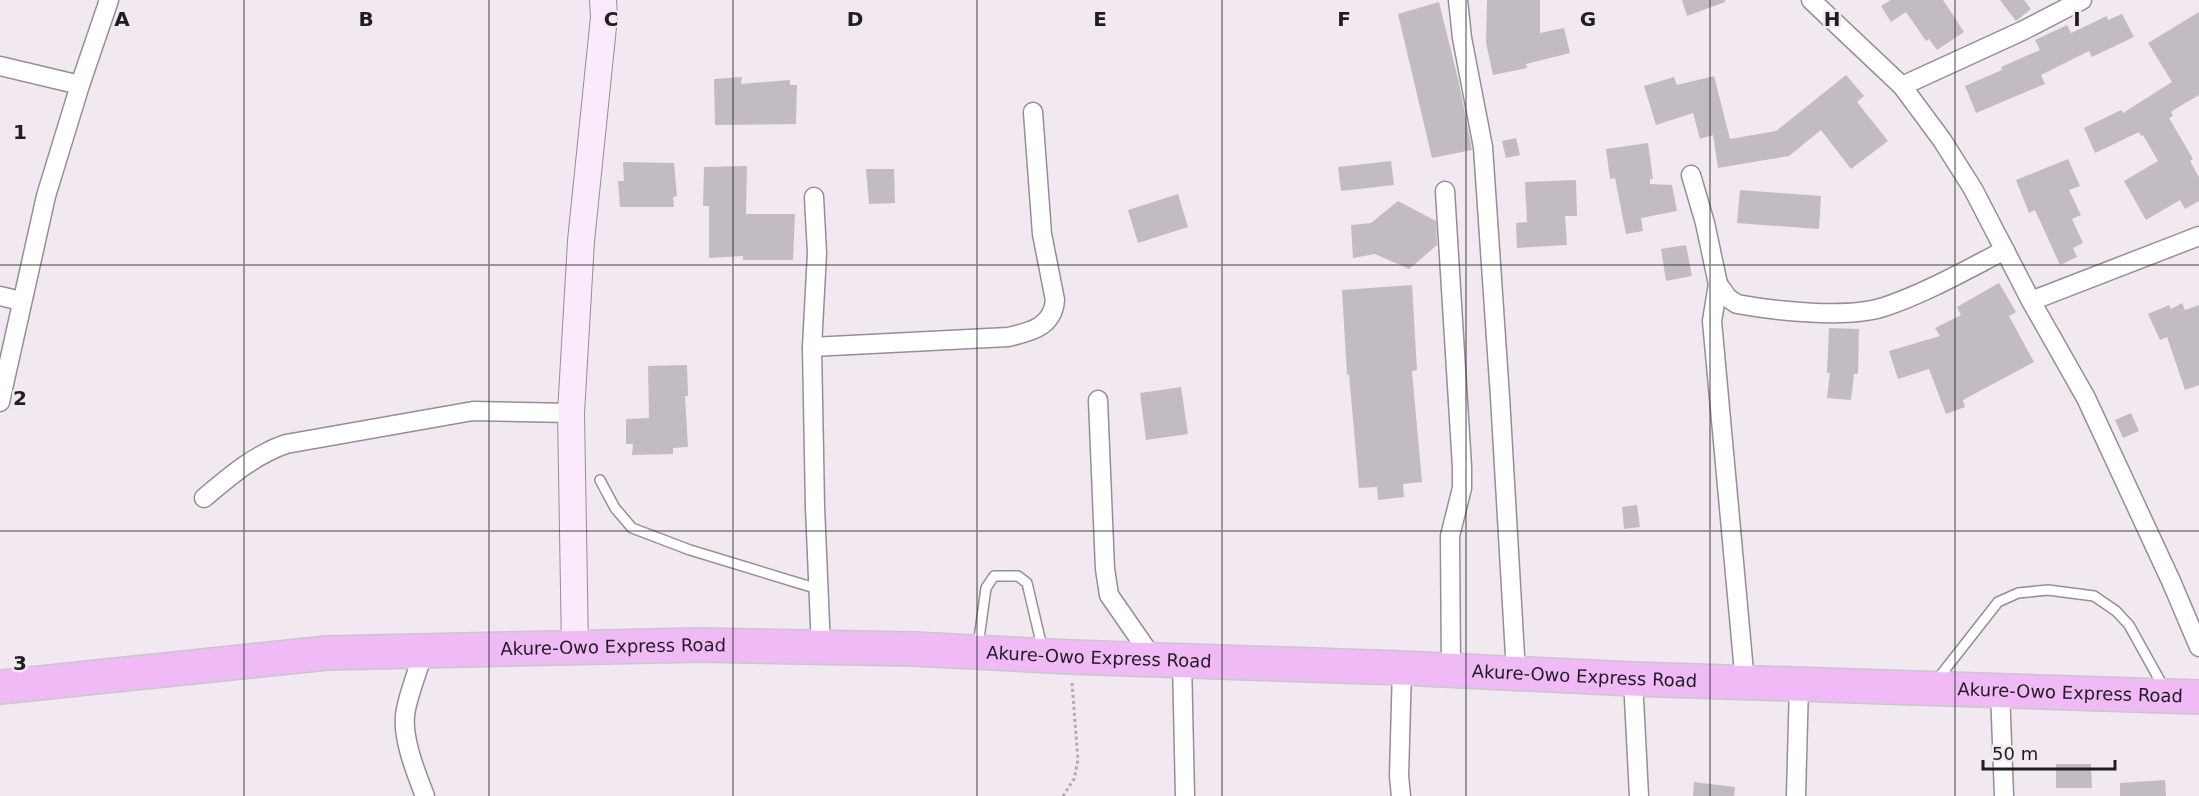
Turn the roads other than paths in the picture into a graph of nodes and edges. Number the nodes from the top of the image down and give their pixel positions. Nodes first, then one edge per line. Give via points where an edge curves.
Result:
1 (109, 0) edge
2 (603, 0) edge
3 (1458, 0) edge
4 (1811, 0) edge
5 (2082, 0) edge
6 (0, 66) edge
7 (80, 85) junction
8 (1902, 87) junction
9 (1033, 112) dead end
10 (1691, 175) dead end
11 (1445, 191) dead end
12 (814, 197) dead end
13 (2199, 236) edge
14 (2005, 250) junction
15 (1718, 284) junction
16 (0, 296) edge
17 (21, 301) junction
18 (2031, 301) junction
19 (812, 347) junction
20 (1098, 400) dead end
21 (0, 402) edge
22 (571, 413) junction
23 (600, 480) dead end
24 (204, 498) dead end
25 (818, 589) junction
26 (2199, 647) edge
27 (575, 648) junction
28 (820, 648) junction
29 (424, 651) junction
30 (977, 652) junction
31 (1057, 656) junction
32 (1168, 660) junction
33 (1402, 668) junction
34 (1451, 670) junction
35 (1516, 673) junction
36 (1633, 680) junction
37 (1745, 683) junction
38 (1799, 684) junction
39 (0, 687) edge
40 (1930, 688) junction
41 (2000, 690) junction
42 (2183, 696) edge
43 (424, 796) edge
44 (1185, 796) edge
45 (1401, 796) edge
46 (1639, 796) edge
47 (1796, 796) edge
48 (2004, 796) edge

1 - 7 street
2 - 22 street via 581,241
3 - 35 street via 1483,147
4 - 8 street
5 - 8 street
6 - 7 street
7 - 17 street via 46,196
8 - 14 street via 1973,189
9 - 19 street via 1042,234 1055,300 1054,310 1044,324 1008,337
10 - 15 street
11 - 34 street via 1462,467 1462,488 1450,536
12 - 19 street via 817,252
13 - 18 street
14 - 15 street via 1884,307 1860,312 1737,304
14 - 18 street
15 - 37 street via 1712,321
16 - 17 street
17 - 21 street
18 - 26 street via 2086,398
19 - 25 street
20 - 32 street via 1109,595
22 - 24 street via 473,411 286,444 237,470
22 - 27 street
23 - 25 lane via 615,508 632,528
25 - 28 street
27 - 28 highway, Akure-Owo Express Road
27 - 29 highway, Akure-Owo Express Road
28 - 30 highway, Akure-Owo Express Road
29 - 39 highway, Akure-Owo Express Road via 327,653
29 - 43 street via 405,712 406,734
30 - 31 highway, Akure-Owo Express Road
30 - 31 lane via 986,588 994,576 1018,576 1027,583
31 - 32 highway, Akure-Owo Express Road
32 - 33 highway, Akure-Owo Express Road
32 - 44 street
33 - 34 highway, Akure-Owo Express Road
33 - 45 street
34 - 35 highway, Akure-Owo Express Road
35 - 36 highway, Akure-Owo Express Road
36 - 37 highway, Akure-Owo Express Road
36 - 46 street
37 - 38 highway, Akure-Owo Express Road
38 - 40 highway, Akure-Owo Express Road
38 - 47 street
40 - 41 highway, Akure-Owo Express Road
40 - 42 lane via 1998,602 2018,593 2048,590 2094,596 2116,611
41 - 42 highway, Akure-Owo Express Road
41 - 48 street

